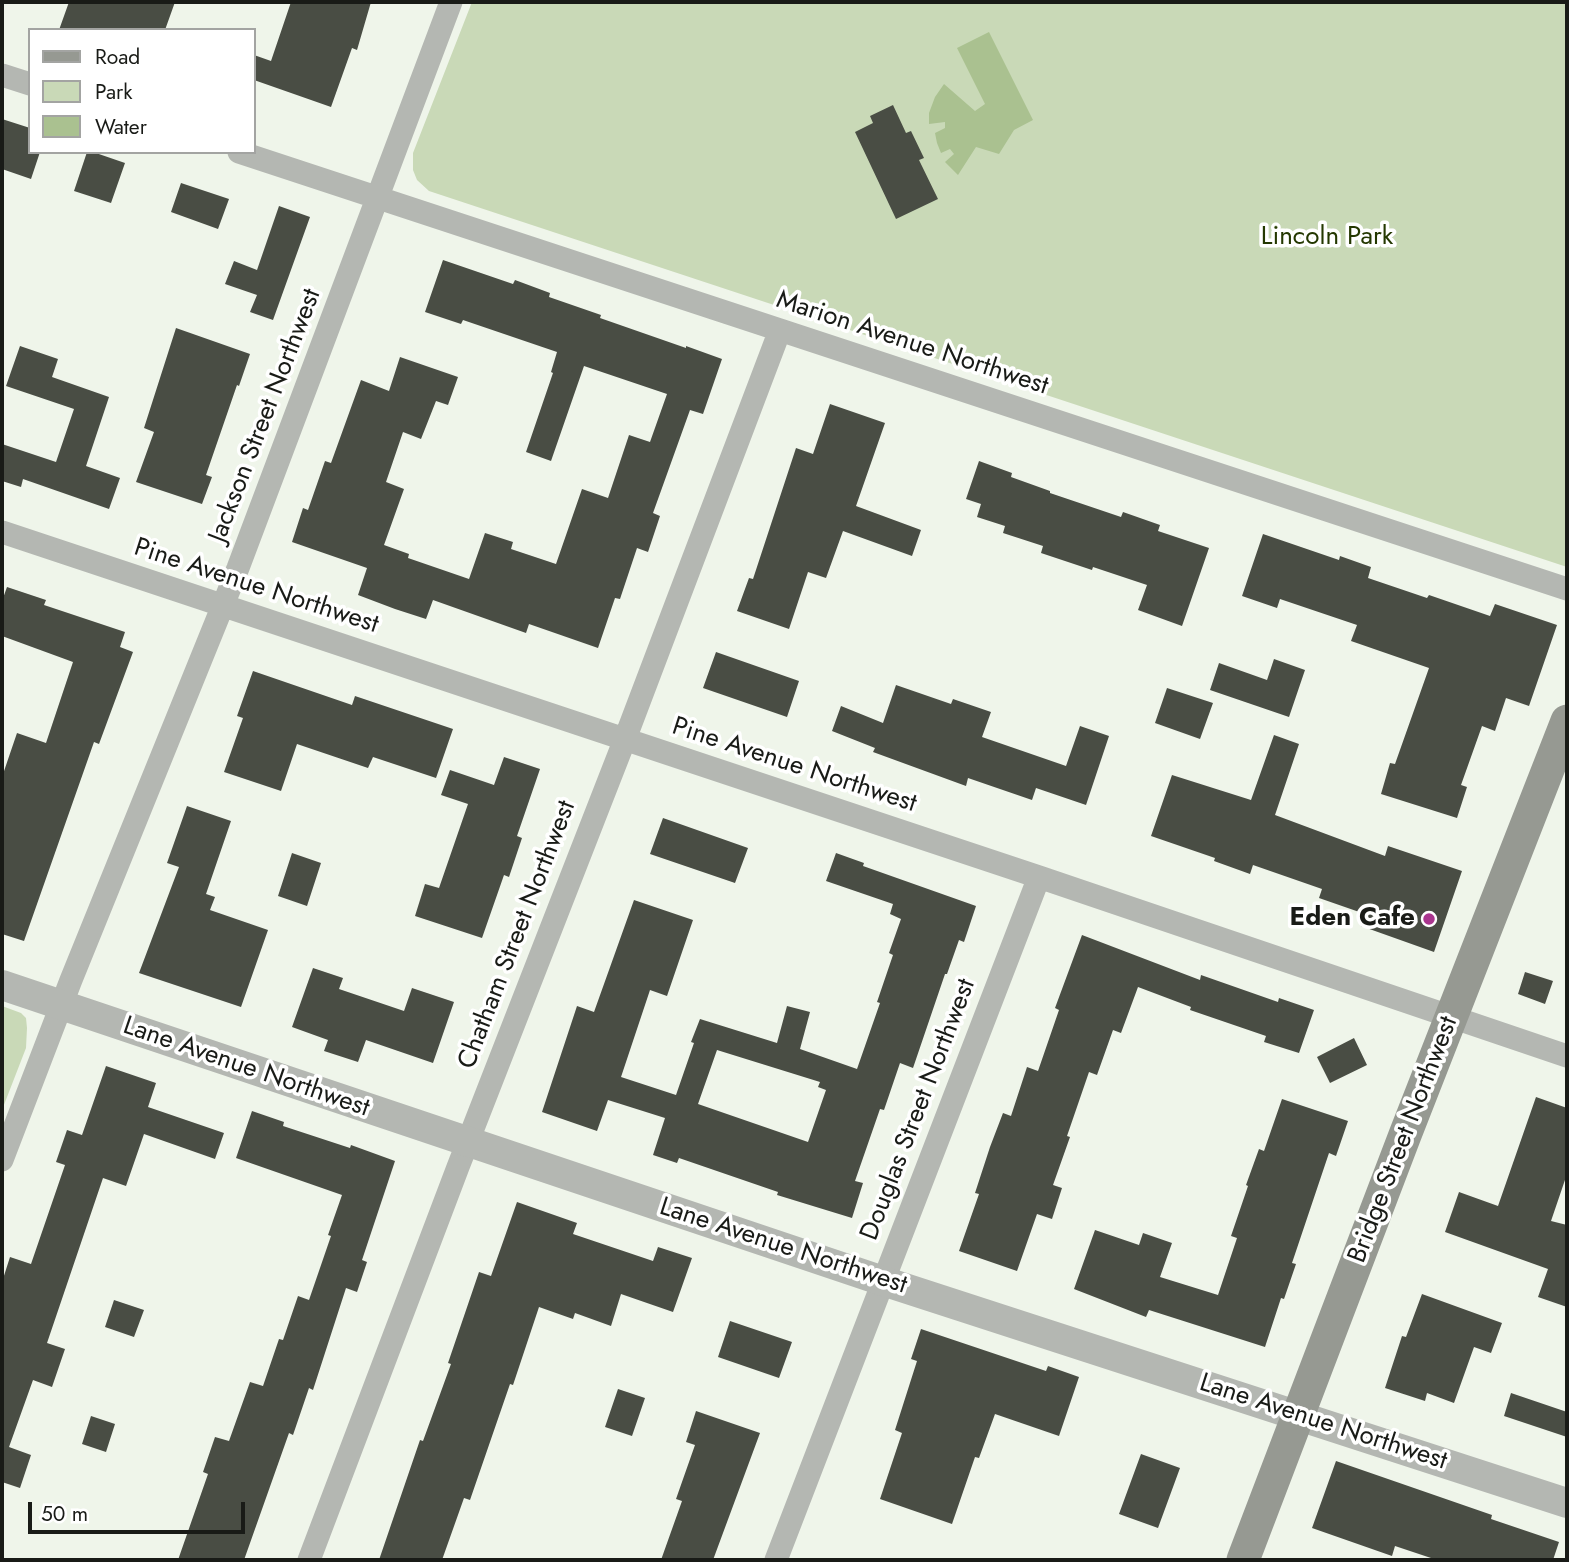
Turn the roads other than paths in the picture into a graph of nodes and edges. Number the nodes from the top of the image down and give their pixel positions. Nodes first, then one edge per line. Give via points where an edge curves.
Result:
1 (452, 2) edge
2 (2, 75) edge
3 (28, 83) edge
4 (245, 154) edge
5 (378, 196) junction
6 (780, 330) junction
7 (2, 532) edge
8 (1567, 589) edge
9 (223, 605) junction
10 (1567, 721) edge
11 (625, 739) junction
12 (1039, 877) junction
13 (2, 985) edge
14 (62, 1005) junction
15 (1451, 1016) junction
16 (1567, 1056) edge
17 (467, 1142) junction
18 (2, 1160) edge
19 (883, 1281) junction
20 (1298, 1414) junction
21 (1567, 1503) edge
22 (309, 1560) edge
23 (776, 1560) edge
24 (1243, 1560) edge

1 - 5 street, Jackson Street Northwest
2 - 3 street
4 - 5 street, Marion Avenue Northwest
5 - 6 street, Marion Avenue Northwest
5 - 9 street, Jackson Street Northwest
6 - 8 street, Marion Avenue Northwest
6 - 11 street, Chatham Street Northwest
7 - 9 street, Pine Avenue Northwest
9 - 11 street, Pine Avenue Northwest
9 - 14 street, Jackson Street Northwest
10 - 15 main road, Bridge Street Northwest
11 - 12 street, Pine Avenue Northwest
11 - 17 street, Chatham Street Northwest
12 - 15 street, Pine Avenue Northwest
12 - 19 street, Douglas Street Northwest
13 - 14 street, Lane Avenue Northwest
14 - 17 street, Lane Avenue Northwest
14 - 18 street, Jackson Street Northwest
15 - 16 street, Pine Avenue Northwest
15 - 20 main road, Bridge Street Northwest
17 - 19 street, Lane Avenue Northwest
17 - 22 street, Chatham Street Northwest
19 - 20 street, Lane Avenue Northwest
19 - 23 street, Douglas Street Northwest
20 - 21 street, Lane Avenue Northwest
20 - 24 main road, Bridge Street Northwest

